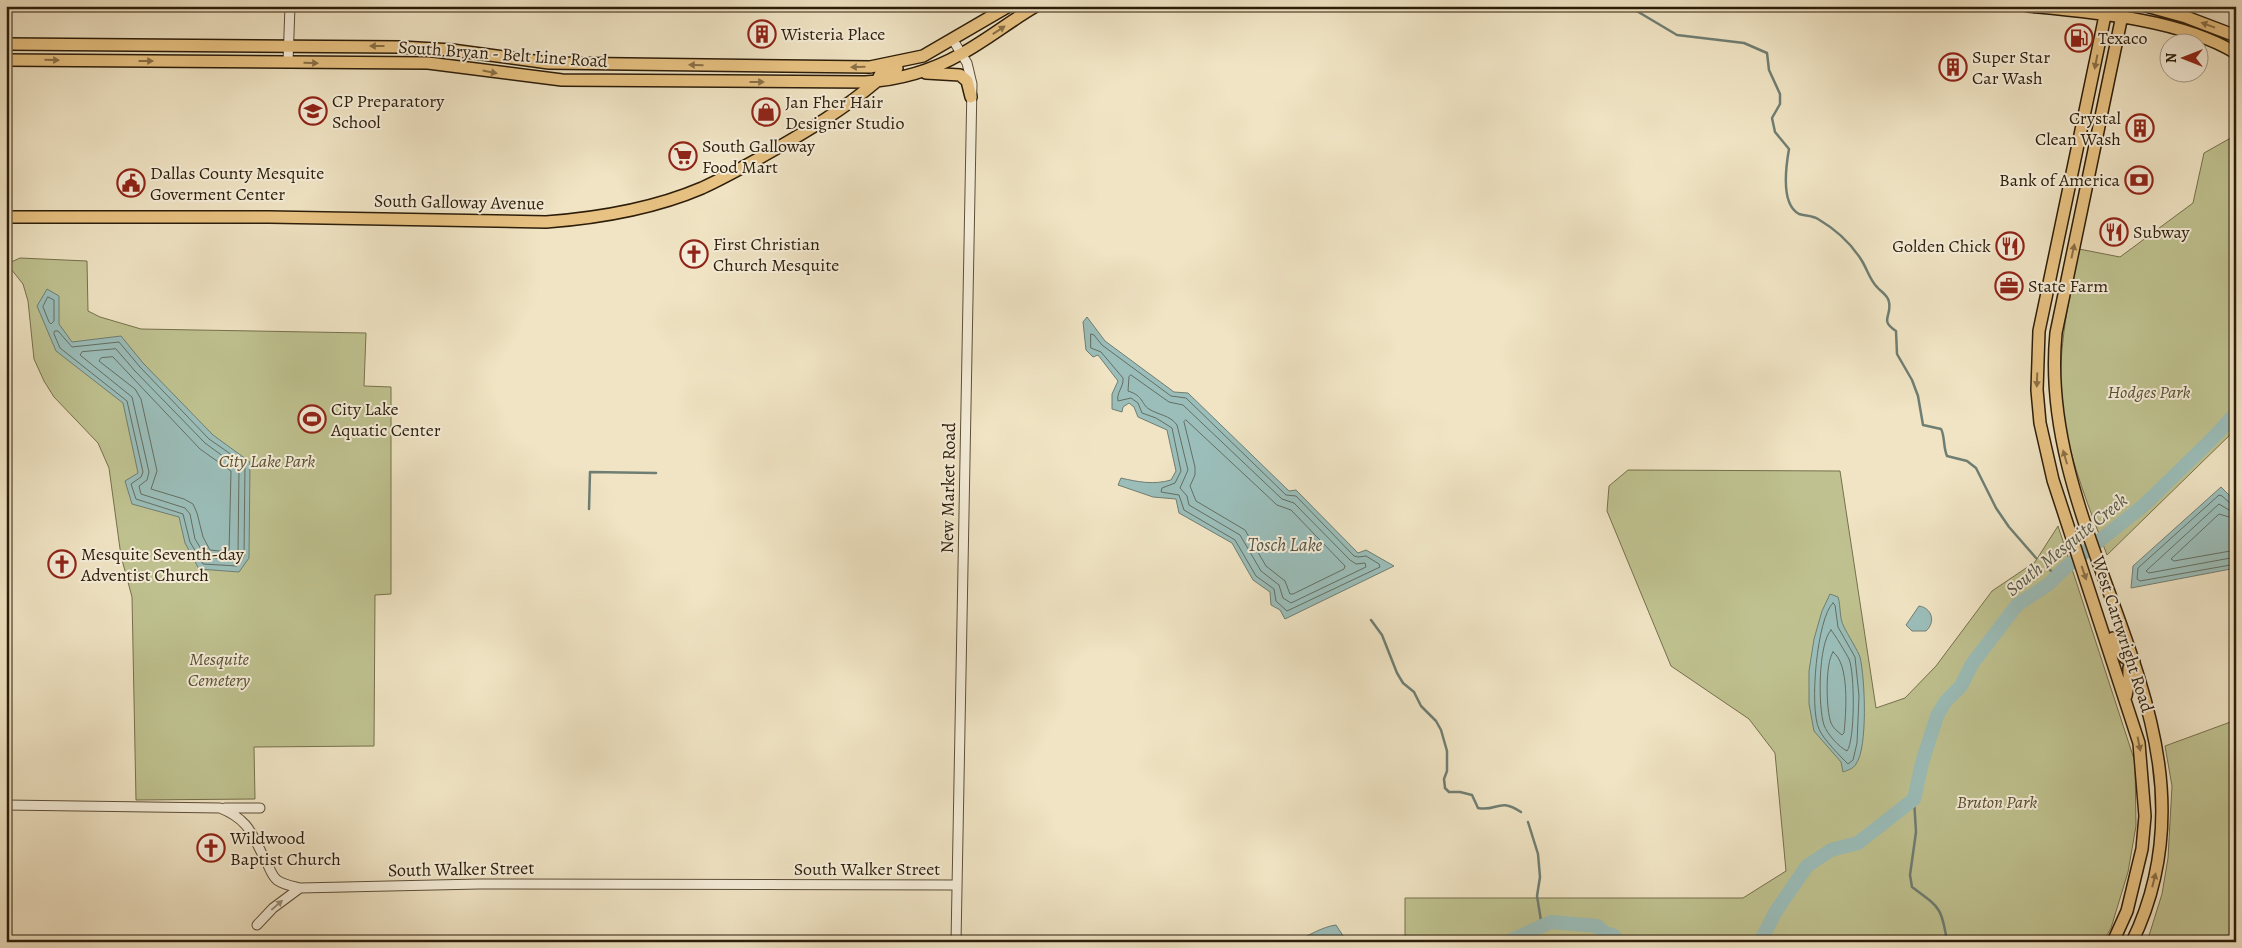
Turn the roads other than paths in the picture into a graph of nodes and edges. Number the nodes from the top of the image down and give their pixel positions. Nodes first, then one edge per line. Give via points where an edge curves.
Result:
1 (290, 6) edge
2 (1009, 6) edge
3 (1036, 6) edge
4 (2028, 6) edge
5 (2146, 6) edge
6 (2106, 10) edge
7 (2122, 11) edge
8 (2236, 36) edge
9 (953, 40) junction
10 (6, 44) edge
11 (19, 44) junction
12 (216, 46) junction
13 (289, 46) junction
14 (2236, 53) edge
15 (962, 54) junction
16 (923, 56) junction
17 (12, 60) edge
18 (216, 62) junction
19 (288, 62) junction
20 (723, 66) junction
21 (914, 75) junction
22 (877, 81) junction
23 (723, 82) junction
24 (843, 82) junction
25 (971, 97) junction
26 (846, 106) junction
27 (2072, 182) junction
28 (2087, 184) junction
29 (6, 217) edge
30 (2040, 331) junction
31 (2056, 333) junction
32 (2105, 633) junction
33 (2134, 662) junction
34 (2125, 697) junction
35 (6, 805) edge
36 (220, 808) junction
37 (260, 808) dead end
38 (957, 885) junction
39 (300, 888) junction
40 (257, 925) dead end
41 (956, 942) edge
42 (2113, 942) edge
43 (2132, 942) edge

1 - 13 street
2 - 9 main road, South Bryan - Belt Line Road
15 -> 3 main road, South Bryan - Belt Line Road
4 - 6 main road
8 -> 5 main road
6 - 7 main road
6 -> 27 main road, West Cartwright Road
7 - 14 main road
7 - 28 main road, West Cartwright Road
9 - 15 street, New Market Road
9 - 16 main road, South Bryan - Belt Line Road
10 - 11 main road, South Bryan - Belt Line Road
11 - 12 main road, South Bryan - Belt Line Road
11 - 17 main road
12 - 13 main road, South Bryan - Belt Line Road
12 - 18 main road
13 - 19 street
20 -> 13 main road, South Bryan - Belt Line Road via 549,63 428,47
15 - 21 main road, South Bryan - Belt Line Road
15 - 25 street, New Market Road via 971,72
16 -> 20 main road, South Bryan - Belt Line Road via 870,67
16 - 22 main road, South Galloway Avenue via 915,62 881,73
17 -> 18 main road, South Bryan - Belt Line Road
18 - 19 main road, South Bryan - Belt Line Road
19 -> 23 main road, South Bryan - Belt Line Road via 428,63 562,80
20 - 23 main road
21 - 22 main road, South Bryan - Belt Line Road
21 - 25 main road via 960,74 967,81
22 - 24 main road, South Bryan - Belt Line Road
22 - 26 main road, South Galloway Avenue
23 -> 24 main road, South Bryan - Belt Line Road
24 - 26 main road
25 - 38 street, New Market Road
26 - 29 main road, South Galloway Avenue via 802,135 700,189 618,213 588,218 546,222
27 - 28 main road
27 - 30 main road, West Cartwright Road
31 -> 28 main road, West Cartwright Road
30 - 31 main road
30 -> 32 main road, West Cartwright Road via 2037,390 2040,423 2053,480
33 -> 31 main road, West Cartwright Road via 2062,445 2053,364
32 - 33 main road via 2112,635 2124,658
32 - 34 main road, West Cartwright Road
33 - 34 main road via 2129,668
43 -> 33 main road, West Cartwright Road via 2154,884 2162,820 2160,768 2154,733
34 -> 42 main road, West Cartwright Road via 2139,743 2145,816 2137,875 2127,912
35 - 36 street
36 - 37 street
36 - 39 street, South Walker Street via 235,815 253,833 275,878
38 - 39 street, South Walker Street via 479,884
38 - 41 street, New Market Road
40 -> 39 street via 272,908

